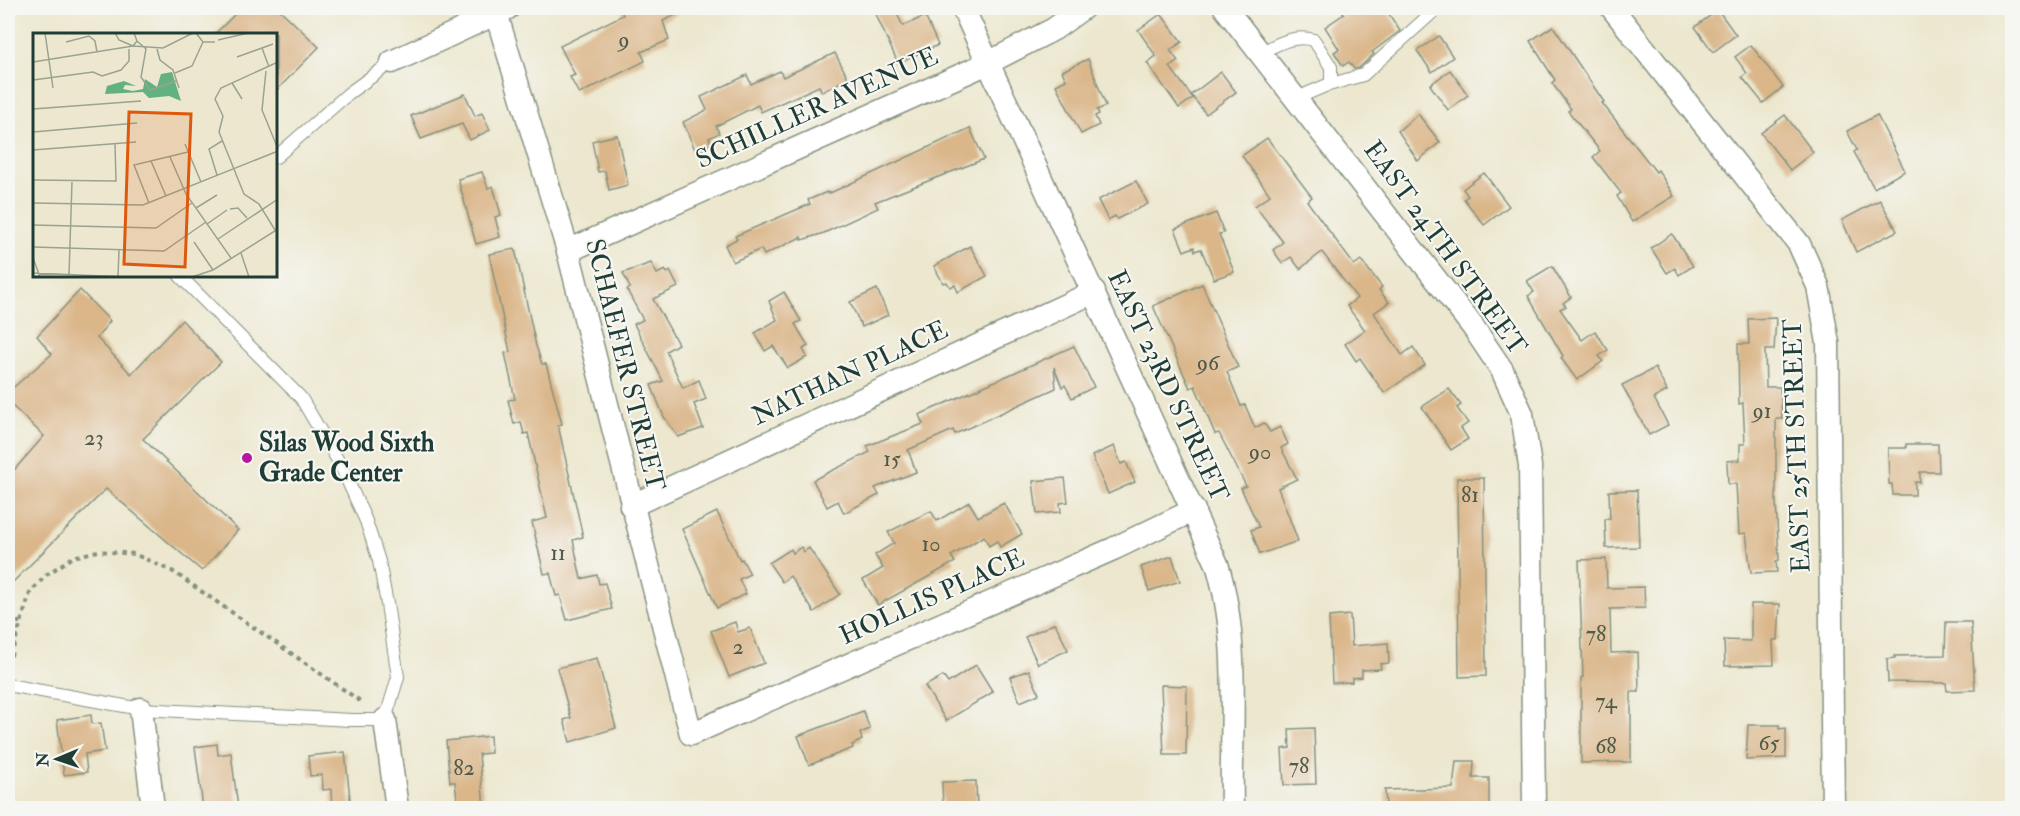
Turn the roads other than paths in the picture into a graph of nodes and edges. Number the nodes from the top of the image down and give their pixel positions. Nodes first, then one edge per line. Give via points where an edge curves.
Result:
1 (963, 8) edge
2 (1083, 8) edge
3 (1225, 8) edge
4 (1612, 8) edge
5 (503, 10) edge
6 (1434, 11) dead end
7 (1260, 53) junction
8 (392, 62) joint
9 (988, 63) junction
10 (1331, 84) junction
11 (1297, 98) junction
12 (278, 155) edge
13 (568, 251) junction
14 (182, 278) edge
15 (1094, 292) junction
16 (631, 506) junction
17 (1194, 510) junction
18 (8, 685) edge
19 (141, 709) junction
20 (376, 713) junction
21 (691, 734) joint
22 (153, 808) edge
23 (397, 808) edge
24 (1232, 808) edge
25 (1534, 808) edge
26 (1833, 808) edge

1 - 9 street, EAST 23RD STREET
2 - 9 street, SCHILLER AVENUE via 1054,29
3 - 7 street, EAST 24TH STREET
4 - 26 street, EAST 25TH STREET via 1798,244 1818,286 1828,343
5 - 8 street
5 - 13 street, SCHAEFER STREET
6 - 10 lane via 1363,75
7 - 10 lane via 1285,40 1314,40 1331,67
7 - 11 street, EAST 24TH STREET
8 - 12 lane via 349,93
9 - 13 street, SCHILLER AVENUE
9 - 15 street, EAST 23RD STREET
10 - 11 lane
11 - 25 street, EAST 24TH STREET via 1473,327 1502,370 1522,414 1530,466
13 - 16 street, SCHAEFER STREET
14 - 20 lane via 301,398 340,464 366,521 379,561 398,677
15 - 16 street, NATHAN PLACE
15 - 17 street, EAST 23RD STREET
16 - 21 street, SCHAEFER STREET
17 - 21 street, HOLLIS PLACE
17 - 24 street, EAST 23RD STREET via 1228,597
18 - 19 lane
19 - 20 lane via 351,720
19 - 22 street
20 - 23 street

